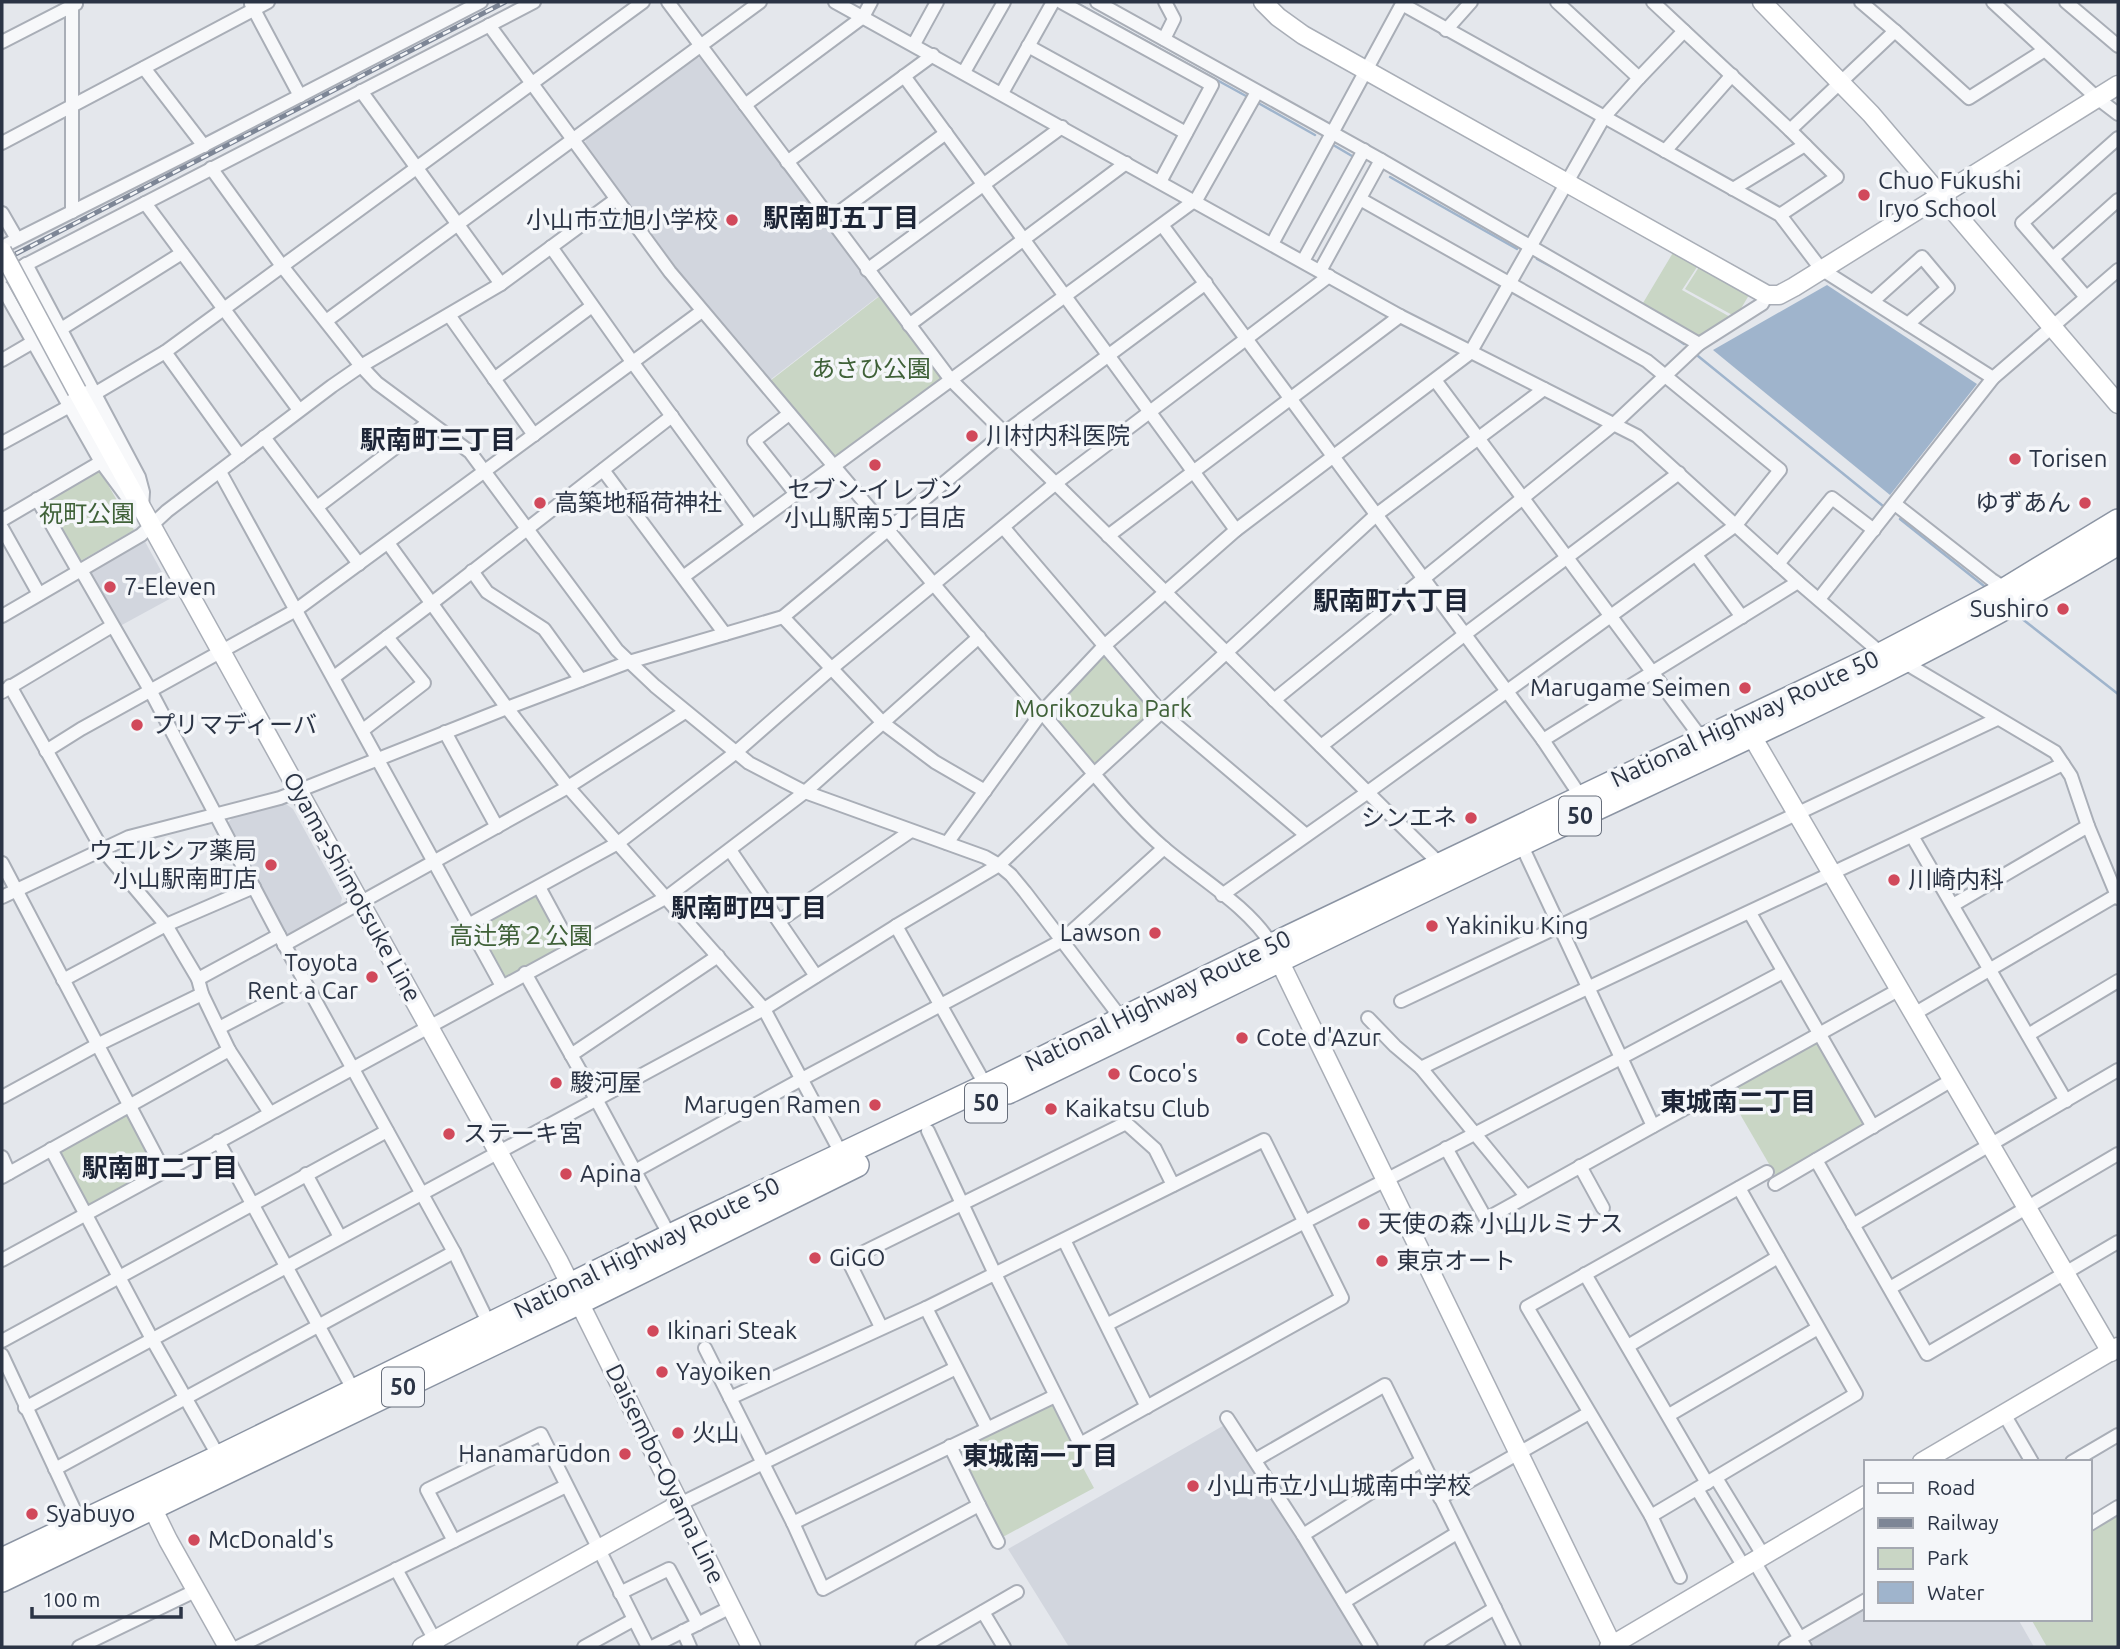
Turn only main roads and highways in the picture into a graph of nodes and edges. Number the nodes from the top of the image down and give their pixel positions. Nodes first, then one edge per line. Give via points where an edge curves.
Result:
1 (2118, 521) edge
2 (2118, 543) edge
3 (1892, 658) junction
4 (1746, 728) junction
5 (1276, 953) junction
6 (575, 1293) junction
7 (148, 1500) junction
8 (2, 1560) edge
9 (2, 1580) edge

1 - 3 highway, National Highway Route 50 / 50
2 - 3 highway, National Highway Route 50 / 50 via 2000,611
3 - 4 highway, National Highway Route 50 / 50
4 - 5 highway, National Highway Route 50 / 50 via 1521,844
4 - 5 highway, National Highway Route 50 / 50 via 1702,739 1440,864
5 - 6 highway, National Highway Route 50 / 50 via 928,1131
5 - 6 highway, National Highway Route 50 / 50 via 1121,1018 670,1236
6 - 7 highway, National Highway Route 50 / 50
6 - 7 highway, National Highway Route 50 / 50 via 489,1324 219,1457
7 - 8 highway, National Highway Route 50 / 50 via 80,1522
7 - 9 highway, National Highway Route 50 / 50

